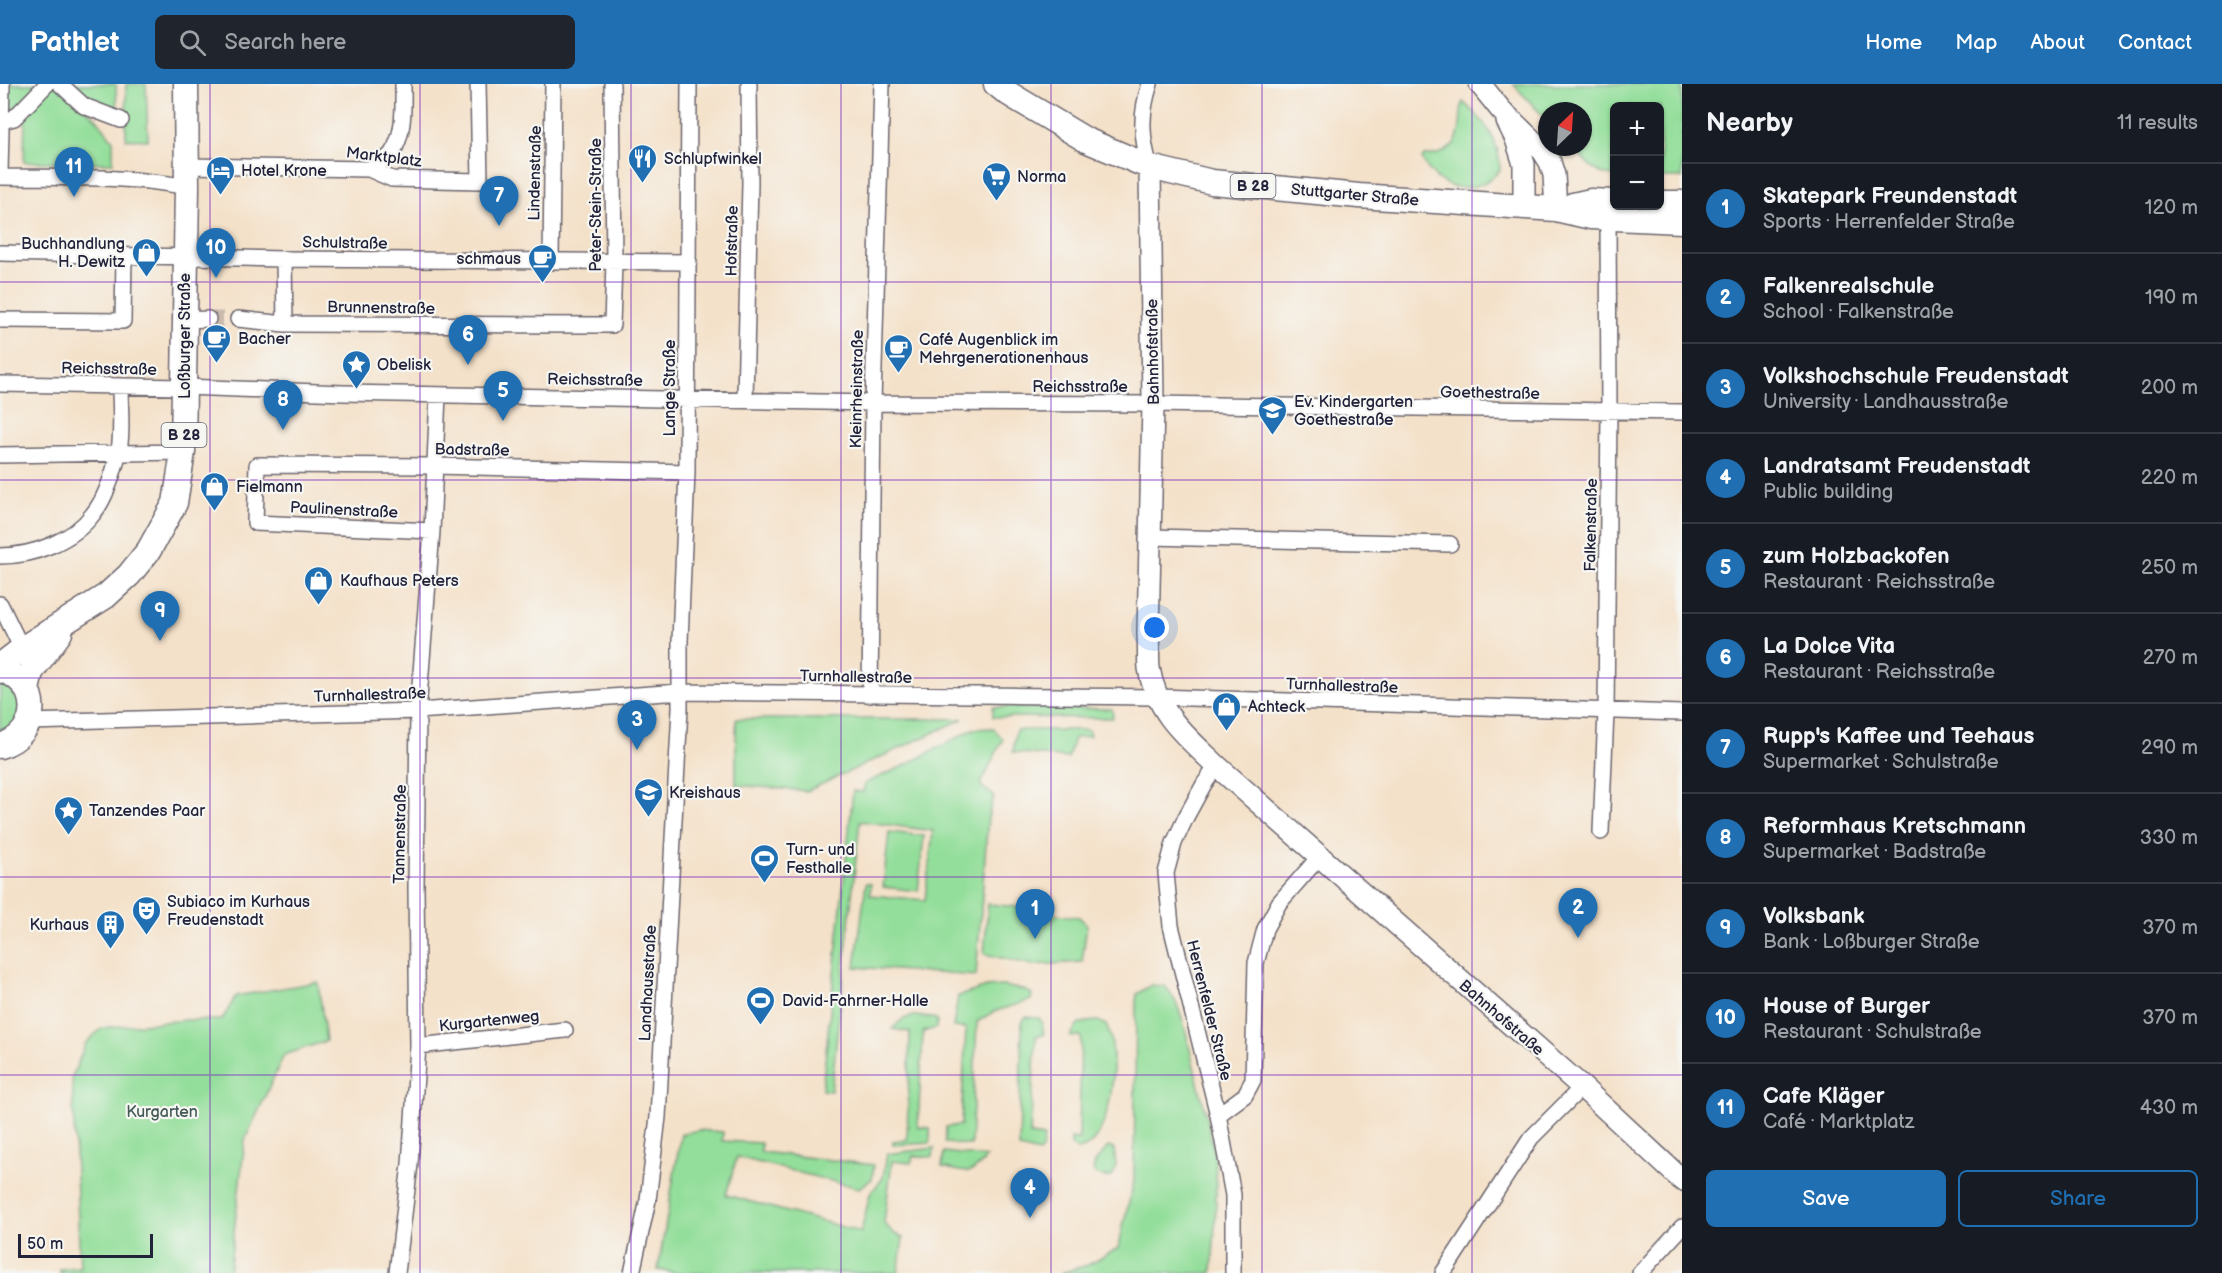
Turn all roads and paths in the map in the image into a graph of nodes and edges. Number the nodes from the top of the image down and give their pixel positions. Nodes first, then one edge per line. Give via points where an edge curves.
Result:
1 (2, 84) edge
2 (47, 84) edge
3 (60, 84) edge
4 (186, 84) edge
5 (403, 84) edge
6 (478, 84) edge
7 (553, 84) edge
8 (612, 84) edge
9 (689, 84) edge
10 (749, 84) edge
11 (882, 84) edge
12 (996, 84) edge
13 (1150, 84) edge
14 (1480, 84) edge
15 (1501, 110) junction
16 (121, 120) dead end
17 (2, 121) junction
18 (1150, 167) junction
19 (369, 170) junction
20 (0, 175) edge
21 (187, 176) junction
22 (1664, 203) edge
23 (1682, 203) edge
24 (1524, 208) junction
25 (1556, 209) junction
26 (1611, 210) edge
27 (1682, 221) edge
28 (0, 253) edge
29 (124, 255) junction
30 (185, 256) junction
31 (284, 259) junction
32 (551, 262) junction
33 (614, 262) junction
34 (689, 262) junction
35 (238, 319) tunnel mouth
36 (0, 320) edge
37 (285, 324) junction
38 (612, 325) joint
39 (0, 384) edge
40 (120, 386) junction
41 (185, 387) junction
42 (438, 395) junction
43 (687, 399) junction
44 (745, 399) junction
45 (873, 403) junction
46 (1153, 404) junction
47 (1609, 411) junction
48 (1682, 412) edge
49 (183, 452) junction
50 (119, 453) junction
51 (0, 455) edge
52 (434, 466) junction
53 (687, 472) junction
54 (255, 523) joint
55 (432, 531) junction
56 (1150, 537) junction
57 (1450, 543) dead end
58 (0, 556) edge
59 (0, 604) edge
60 (73, 618) junction
61 (22, 649) junction
62 (0, 668) edge
63 (27, 690) junction
64 (679, 692) junction
65 (870, 694) junction
66 (1157, 697) junction
67 (418, 711) junction
68 (1606, 712) junction
69 (1682, 713) edge
70 (29, 722) junction
71 (0, 746) edge
72 (1217, 766) junction
73 (1601, 832) dead end
74 (1320, 856) junction
75 (565, 1030) dead end
76 (418, 1046) junction
77 (1582, 1087) junction
78 (1218, 1115) junction
79 (1682, 1180) edge
80 (1682, 1227) edge
81 (397, 1273) edge
82 (632, 1273) edge
83 (1233, 1273) edge
84 (1443, 1273) edge
85 (1640, 1273) edge

1 - 17 street, Marktplatz
2 - 17 street via 14,118
3 - 16 street via 84,106
4 - 21 main road, Loßburger Straße / B 28
5 - 19 street via 400,134 391,154
6 - 19 street, Marktplatz via 480,182 392,179
7 - 32 street, Lindenstraße
8 - 33 street, Peter-Stein-Straße
9 - 34 street, Lange Straße
10 - 44 street, Hofstraße
11 - 45 street, Kleinrheinstraße
12 - 18 main road, Stuttgarter Straße / B 28 via 1086,140
13 - 18 street via 1142,140
14 - 15 street
15 - 24 street via 1524,164
15 - 25 street via 1550,162
17 - 20 street, Marktplatz
18 - 24 main road, Stuttgarter Straße / B 28 via 1212,182
18 - 46 street, Bahnhofstraße
19 - 21 street, Marktplatz
20 - 21 street, Marktplatz via 151,180
21 - 30 main road, Loßburger Straße / B 28
22 - 23 main road
24 - 25 main road, Stuttgarter Straße / B 28
25 - 26 main road, Stuttgarter Straße / B 28 via 1580,216
26 - 27 main road, Stuttgarter Straße / B 28
26 - 47 street, Falkenstraße
28 - 29 street, Schulstraße
29 - 30 street, Schulstraße
29 - 36 street via 123,321
30 - 31 street, Schulstraße
30 - 41 main road, Loßburger Straße / B 28 via 196,320
31 - 32 street, Schulstraße
31 - 37 street
32 - 33 street, Schulstraße
33 - 34 street, Schulstraße
33 - 38 street, Peter-Stein-Straße
34 - 43 street, Lange Straße
35 - 37 street, Brunnenstraße
37 - 38 street, Brunnenstraße
39 - 40 street, Reichsstraße
40 - 41 street, Reichsstraße
40 - 50 street
41 - 42 street, Reichsstraße
41 - 49 main road, Loßburger Straße / B 28
42 - 43 street, Reichsstraße
42 - 52 street, Tannenstraße
43 - 44 street, Reichsstraße
43 - 53 street, Lange Straße
44 - 45 street, Reichsstraße
45 - 46 street, Reichsstraße
45 - 65 street, Kleinrheinstraße
46 - 47 street, Goethestraße
46 - 56 street, Bahnhofstraße
47 - 48 street, Goethestraße
47 - 68 street, Falkenstraße
49 - 50 street
49 - 60 main road, Loßburger Straße / B 28 via 175,503 149,550 106,596
50 - 51 street
50 - 58 street via 104,498 80,527 52,545 16,556
52 - 53 street, Badstraße
52 - 54 street, Badstraße via 257,465
52 - 55 street, Tannenstraße
53 - 64 street, Lange Straße
54 - 55 street, Paulinenstraße
55 - 67 street, Tannenstraße
56 - 57 street
56 - 66 street, Bahnhofstraße via 1149,668
59 - 61 street
60 - 61 main road, Loßburger Straße / B 28
60 - 63 main road, Loßburger Straße / B 28 via 41,656 31,672
61 - 62 main road, Loßburger Straße / B 28
62 - 63 main road, B 28 via 20,679
63 - 70 main road, B 28 via 32,711
64 - 65 street, Turnhallestraße
64 - 67 street, Turnhallestraße
64 - 82 street, Landhausstraße via 658,1118 648,1200
65 - 66 street, Turnhallestraße
66 - 68 street, Turnhallestraße
66 - 72 street, Bahnhofstraße via 1173,723
67 - 70 street, Turnhallestraße
67 - 76 street, Tannenstraße
68 - 69 street, Turnhallestraße
68 - 73 street, Falkenstraße
70 - 71 main road via 17,738
72 - 74 street, Bahnhofstraße
72 - 78 street, Herrenfelder Straße via 1186,817 1166,873 1171,926
74 - 77 street, Bahnhofstraße
74 - 78 street via 1279,903 1265,929 1256,963 1253,1080 1245,1095
75 - 76 street, Kurgartenweg
76 - 81 street, Tannenstraße
77 - 79 street, Bahnhofstraße
77 - 84 street via 1531,1138
78 - 83 street, Herrenfelder Straße via 1233,1195
80 - 85 street

